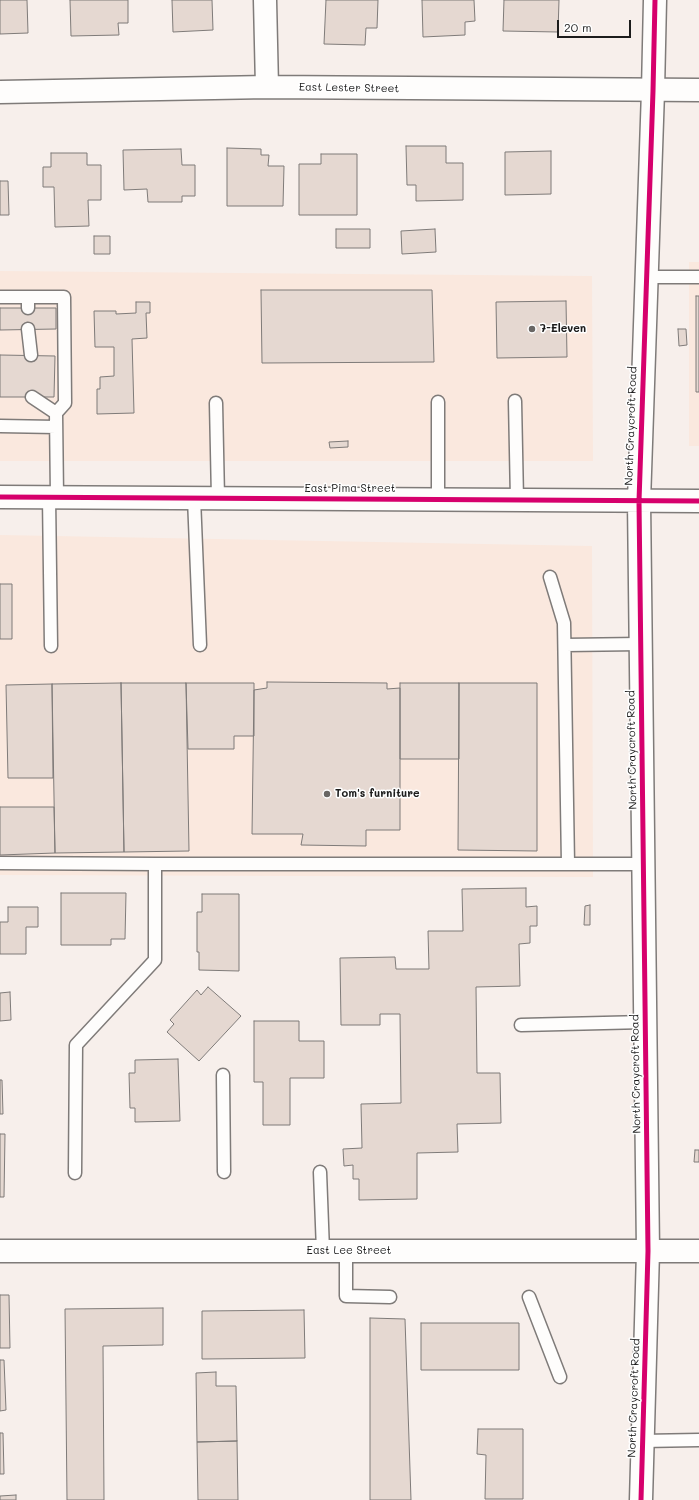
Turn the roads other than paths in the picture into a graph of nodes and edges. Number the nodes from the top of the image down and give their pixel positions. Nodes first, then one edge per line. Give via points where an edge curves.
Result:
1 (265, 0) edge
2 (654, 0) edge
3 (267, 87) junction
4 (699, 90) edge
5 (653, 91) junction
6 (0, 92) edge
7 (647, 277) junction
8 (699, 277) edge
9 (0, 297) edge
10 (28, 329) dead end
11 (31, 355) dead end
12 (32, 397) dead end
13 (514, 401) dead end
14 (438, 402) dead end
15 (216, 403) dead end
16 (56, 413) junction
17 (0, 426) edge
18 (56, 427) junction
19 (0, 497) edge
20 (53, 497) junction
21 (194, 498) junction
22 (218, 498) junction
23 (438, 500) junction
24 (517, 500) junction
25 (639, 501) junction
26 (699, 501) edge
27 (550, 578) dead end
28 (640, 644) junction
29 (200, 645) dead end
30 (565, 645) junction
31 (51, 646) dead end
32 (0, 863) edge
33 (155, 864) junction
34 (568, 864) junction
35 (643, 864) junction
36 (645, 1022) junction
37 (521, 1025) dead end
38 (223, 1075) dead end
39 (224, 1172) dead end
40 (320, 1172) dead end
41 (75, 1173) dead end
42 (0, 1251) edge
43 (323, 1251) junction
44 (346, 1251) junction
45 (648, 1251) junction
46 (699, 1251) edge
47 (390, 1296) dead end
48 (529, 1297) dead end
49 (560, 1377) dead end
50 (642, 1440) junction
51 (699, 1440) edge
52 (641, 1500) edge

1 - 3 street
2 - 5 street, North Craycroft Road
3 - 5 street, East Lester Street
3 - 6 street, East Lester Street
4 - 5 street, East Lester Street
5 - 7 street, North Craycroft Road
7 - 8 lane
7 - 25 street, North Craycroft Road
9 - 16 lane via 28,302 64,297 65,402
10 - 11 lane
12 - 16 lane
13 - 24 lane
14 - 23 lane
15 - 22 lane
16 - 18 lane
17 - 18 lane
18 - 20 lane
19 - 20 street, East Pima Street
20 - 21 street, East Pima Street
20 - 31 lane
21 - 22 street, East Pima Street
21 - 29 lane
22 - 23 street, East Pima Street
23 - 24 street, East Pima Street
24 - 25 street, East Pima Street
25 - 26 street, East Pima Street
25 - 28 street, North Craycroft Road
27 - 30 lane via 564,623
28 - 30 lane
28 - 35 street, North Craycroft Road
30 - 34 lane
32 - 33 lane
33 - 34 lane
33 - 41 lane via 155,960 76,1045
34 - 35 lane
35 - 36 street, North Craycroft Road
36 - 37 lane
36 - 45 street, North Craycroft Road
38 - 39 lane
40 - 43 lane
42 - 43 street, East Lee Street
43 - 44 street, East Lee Street
44 - 45 street, East Lee Street
44 - 47 lane via 346,1296
45 - 46 street, East Lee Street
45 - 50 street, North Craycroft Road
48 - 49 lane
50 - 51 lane
50 - 52 street, North Craycroft Road

